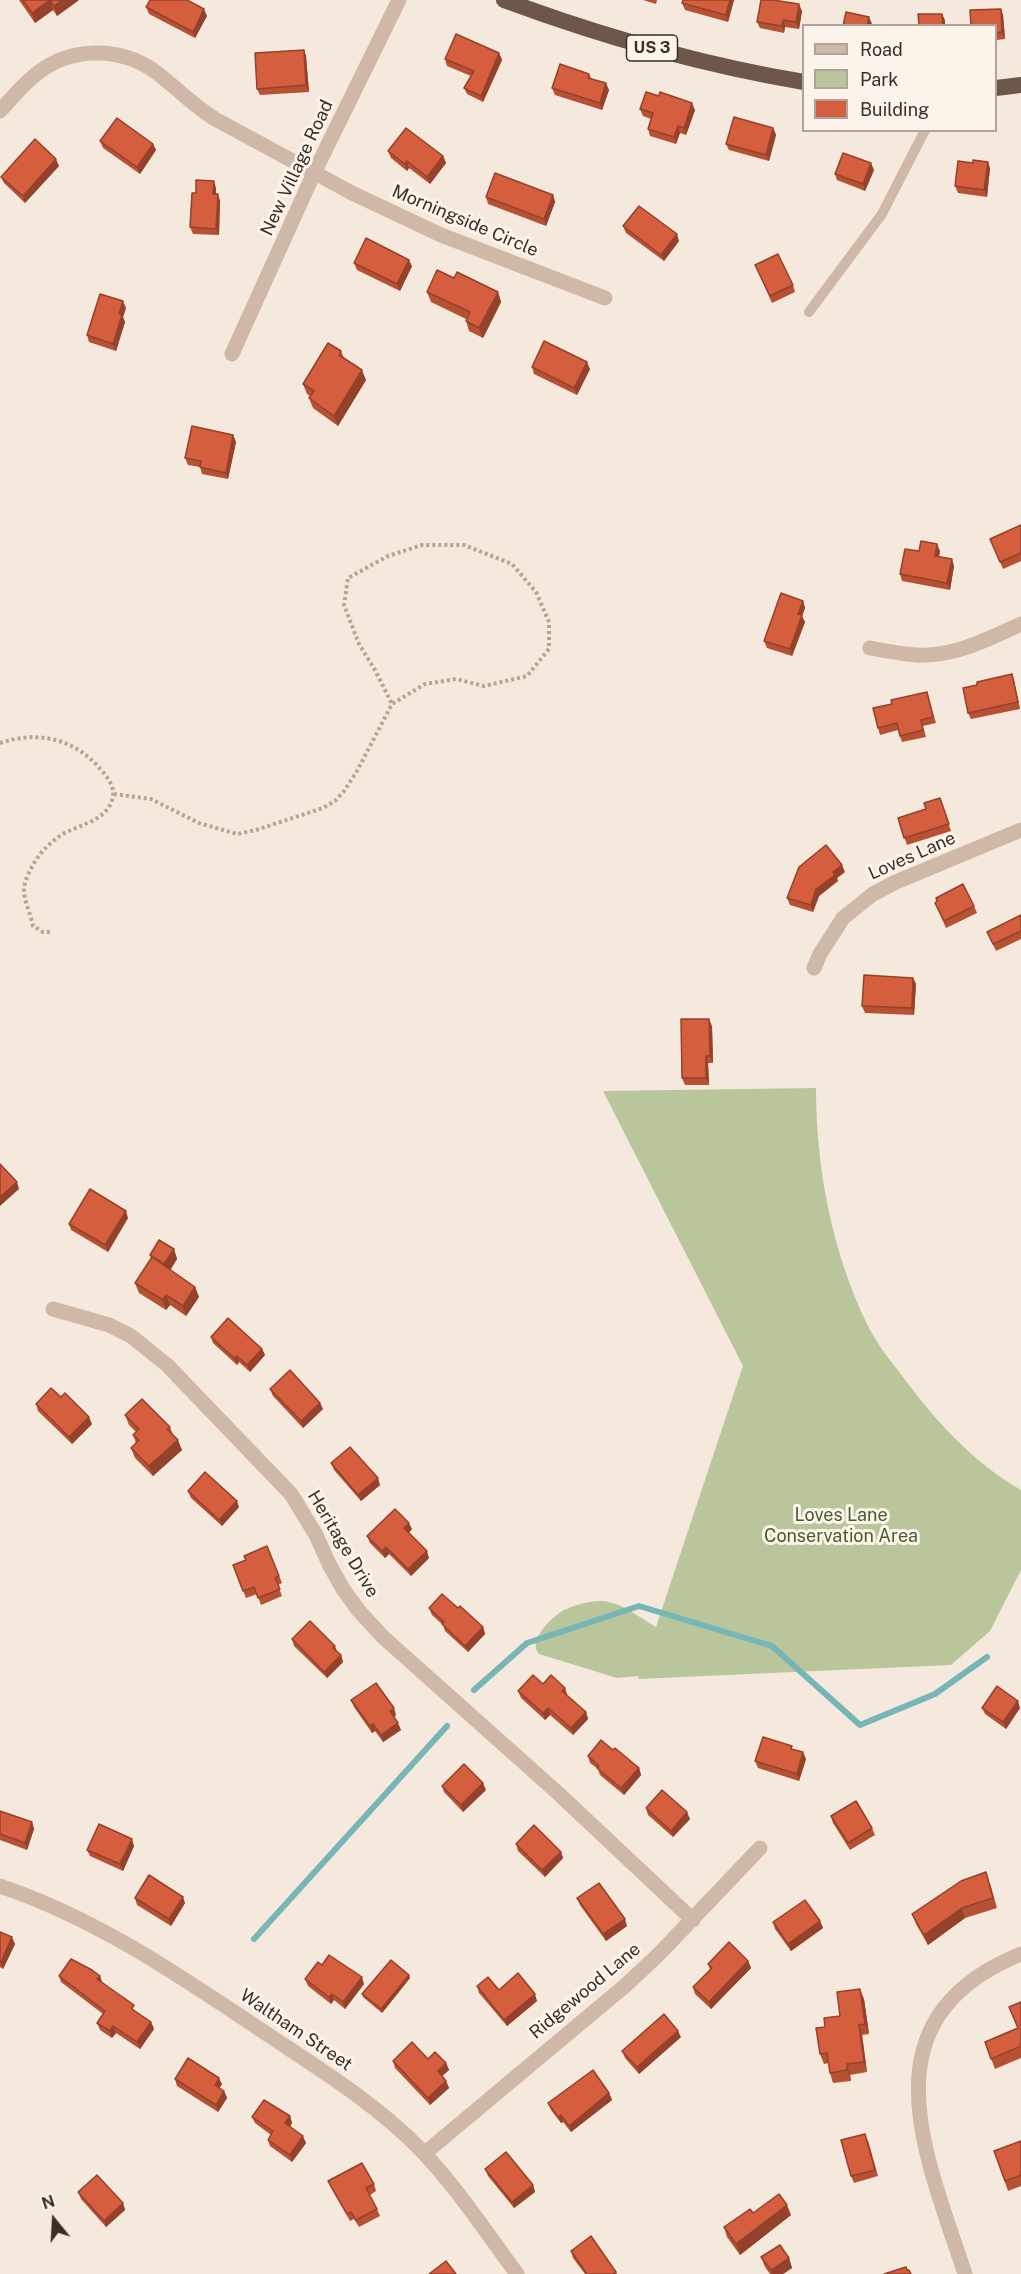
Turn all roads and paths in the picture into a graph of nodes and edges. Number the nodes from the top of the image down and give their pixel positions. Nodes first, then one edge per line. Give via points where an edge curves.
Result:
1 (399, 0) edge
2 (504, 0) edge
3 (802, 82) edge
4 (1021, 85) edge
5 (997, 88) edge
6 (0, 111) edge
7 (924, 132) edge
8 (314, 173) junction
9 (605, 298) dead end
10 (809, 312) dead end
11 (232, 354) dead end
12 (1021, 624) edge
13 (870, 648) dead end
14 (392, 704) junction
15 (0, 743) edge
16 (114, 794) junction
17 (1021, 830) edge
18 (50, 932) dead end
19 (814, 968) dead end
20 (53, 1309) dead end
21 (760, 1848) dead end
22 (0, 1886) edge
23 (693, 1920) junction
24 (1021, 1954) edge
25 (425, 2153) junction
26 (517, 2274) edge
27 (965, 2274) edge

1 - 8 street, New Village Road
2 - 3 highway, US 3 via 654,48
4 - 5 highway
6 - 8 street, Morningside Circle via 33,77 58,61 87,53 117,55 154,71 199,109
7 - 10 lane via 882,214
8 - 9 street, Morningside Circle via 441,235
8 - 11 street, New Village Road
12 - 13 street via 947,653 916,655
14 - 14 path via 359,644 344,605 348,578 388,556 422,545 464,545 512,564 536,592 549,622 549,649 527,676 484,686 456,679 425,684
14 - 16 path via 357,771 335,801 256,830 237,834 223,831 151,799
15 - 16 path via 46,737 79,748 105,774
16 - 18 path via 104,814 48,845 29,873 24,891 33,926
17 - 19 street, Loves Lane via 873,894 843,918
20 - 23 street, Heritage Drive via 109,1325 131,1336 167,1365 291,1494 343,1589 383,1637
21 - 23 street, Ridgewood Lane
22 - 25 street, Waltham Street via 96,1926 132,1947 334,2078
23 - 25 street, Ridgewood Lane via 626,1984
24 - 27 street via 993,1965 964,1986 935,2019 920,2054 917,2101 924,2147
25 - 26 street, Waltham Street

